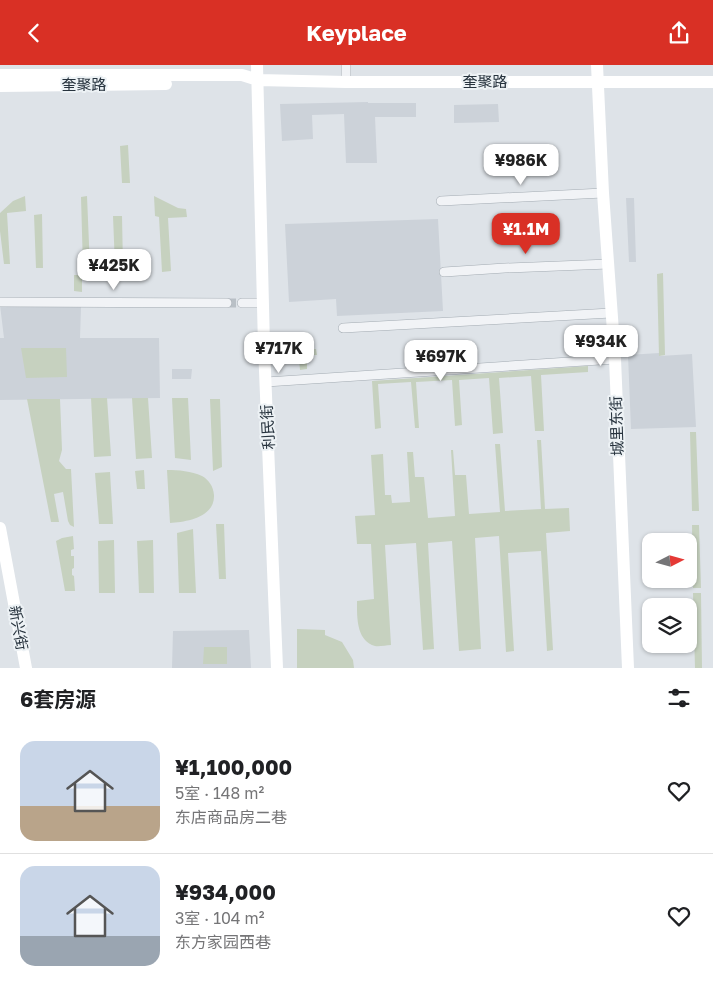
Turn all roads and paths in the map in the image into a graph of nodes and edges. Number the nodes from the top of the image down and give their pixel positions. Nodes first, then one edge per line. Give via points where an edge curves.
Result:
1 (257, 65) edge
2 (346, 65) edge
3 (597, 65) edge
4 (0, 75) edge
5 (258, 80) junction
6 (346, 82) junction
7 (598, 82) junction
8 (713, 82) edge
9 (0, 86) edge
10 (603, 193) junction
11 (440, 201) dead end
12 (609, 264) junction
13 (444, 272) dead end
14 (0, 302) edge
15 (227, 303) tunnel mouth
16 (242, 303) tunnel mouth
17 (263, 303) junction
18 (611, 313) junction
19 (343, 328) dead end
20 (615, 359) junction
21 (266, 382) junction
22 (0, 528) edge
23 (26, 668) edge
24 (277, 668) edge
25 (628, 668) edge

1 - 5 street, 利民街
2 - 6 street
3 - 7 street, 城里东街
4 - 5 street, 奎聚路 via 242,75
5 - 6 street, 奎聚路
5 - 9 street, 奎聚路 via 242,84
5 - 17 street, 利民街
6 - 7 street, 奎聚路
7 - 8 street, 奎聚路
7 - 10 street, 城里东街
10 - 11 street
10 - 12 street, 城里东街
12 - 13 street
12 - 18 street, 城里东街
14 - 15 street
16 - 17 street
17 - 21 street, 利民街
18 - 19 street
18 - 20 street, 城里东街
20 - 21 street
20 - 25 street, 城里东街
21 - 24 street, 利民街
22 - 23 street, 新兴街

